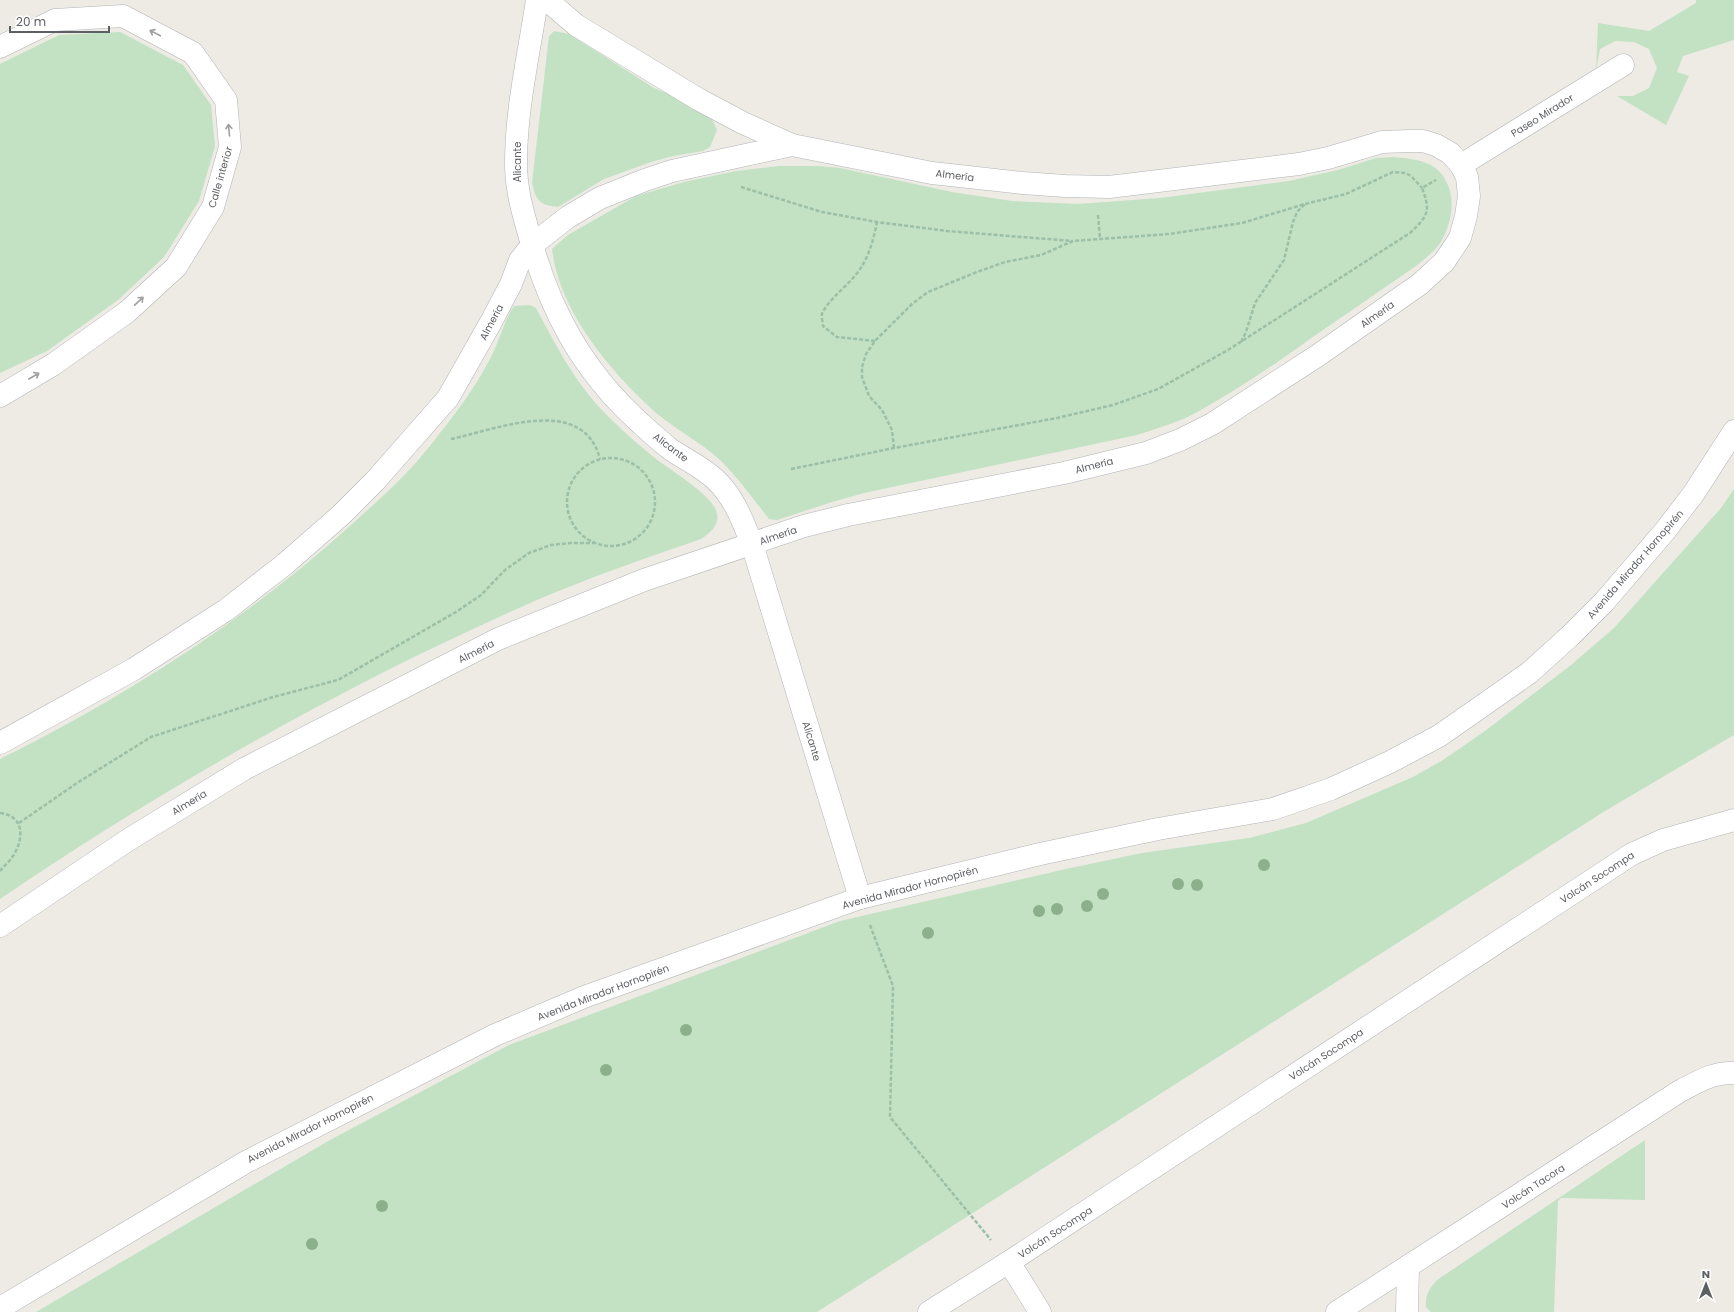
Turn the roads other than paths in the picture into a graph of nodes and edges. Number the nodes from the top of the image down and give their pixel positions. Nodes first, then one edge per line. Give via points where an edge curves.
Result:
1 (537, 0) edge
2 (547, 0) edge
3 (0, 47) edge
4 (1624, 65) dead end
5 (792, 145) junction
6 (1461, 165) junction
7 (532, 245) junction
8 (0, 396) edge
9 (1734, 431) edge
10 (752, 544) junction
11 (0, 743) edge
12 (1734, 820) edge
13 (860, 898) junction
14 (0, 926) edge
15 (1734, 1073) edge
16 (1009, 1262) junction
17 (1408, 1266) junction
18 (0, 1308) edge
19 (929, 1312) edge
20 (1040, 1312) edge
21 (1337, 1312) edge
22 (1407, 1312) edge

1 - 7 street, Alicante via 519,116 516,162 520,203
2 - 5 street, Almería via 576,25 698,99 742,123
8 -> 3 street, Calle interior via 54,364 127,312 176,267 214,207 230,147 226,100 193,53 123,16 55,20
4 - 6 street, Paseo Mirador
5 - 6 street, Almería via 932,172 1023,184 1095,187 1299,164 1382,142 1410,141 1436,145 1450,153
5 - 7 street, Almería via 672,171 622,188 568,217
6 - 10 street, Almería via 1467,177 1469,196 1466,216 1460,238 1444,262 1420,284 1212,424 1146,453 1057,474 848,515 804,526
7 - 10 street, Alicante via 553,307 590,368 638,422 717,481 732,499
7 - 11 street, Almería via 520,260 491,322 448,398 375,481 341,515 285,564 226,610 134,669
9 - 13 street, Avenida Mirador Hornopirén via 1694,493 1604,602 1529,672 1439,736 1331,789 1273,809 1158,829 1040,854
10 - 13 street, Alicante
10 - 14 street, Almería via 644,580 491,643 244,770 128,840
12 - 16 street, Volcán Socompa via 1663,840 1632,854
13 - 18 street, Avenida Mirador Hornopirén via 584,997 495,1035 246,1162
15 - 17 street, Volcán Tacora via 1709,1076 1680,1092
16 - 19 street, Volcán Socompa
16 - 20 street
17 - 21 street, Volcán Tacora
17 - 22 street

